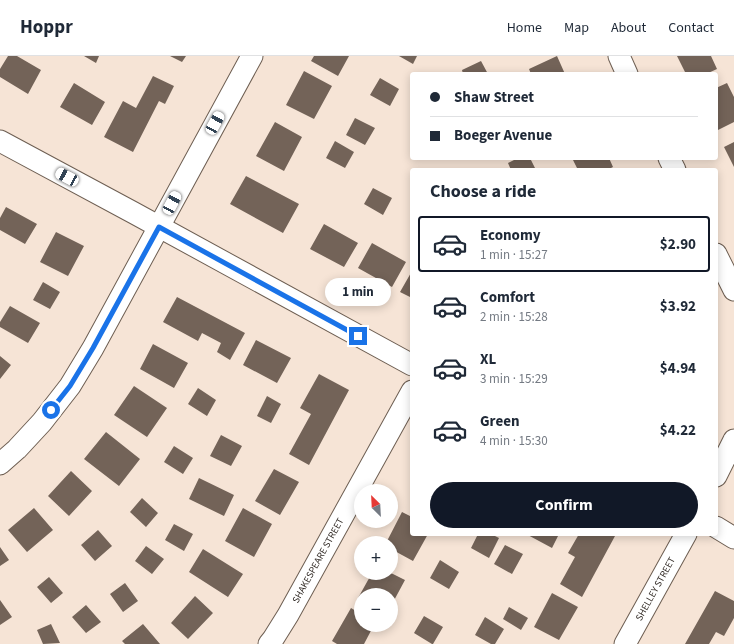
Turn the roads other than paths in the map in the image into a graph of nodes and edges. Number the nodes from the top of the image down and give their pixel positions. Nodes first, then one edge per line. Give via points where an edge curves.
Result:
1 (252, 56) edge
2 (618, 56) edge
3 (626, 72) edge
4 (0, 141) edge
5 (159, 227) junction
6 (718, 258) edge
7 (734, 290) edge
8 (410, 364) edge
9 (410, 395) edge
10 (734, 440) edge
11 (0, 464) edge
12 (718, 472) edge
13 (718, 528) edge
14 (685, 536) edge
15 (734, 538) edge
16 (269, 644) edge
17 (625, 644) edge

1 - 5 street
2 - 3 street
4 - 5 street
5 - 8 street
5 - 11 street via 70,386 42,422
6 - 7 street
9 - 16 street, SHAKESPEARE STREET via 288,615
10 - 12 street
13 - 15 street
14 - 17 street, SHELLEY STREET

